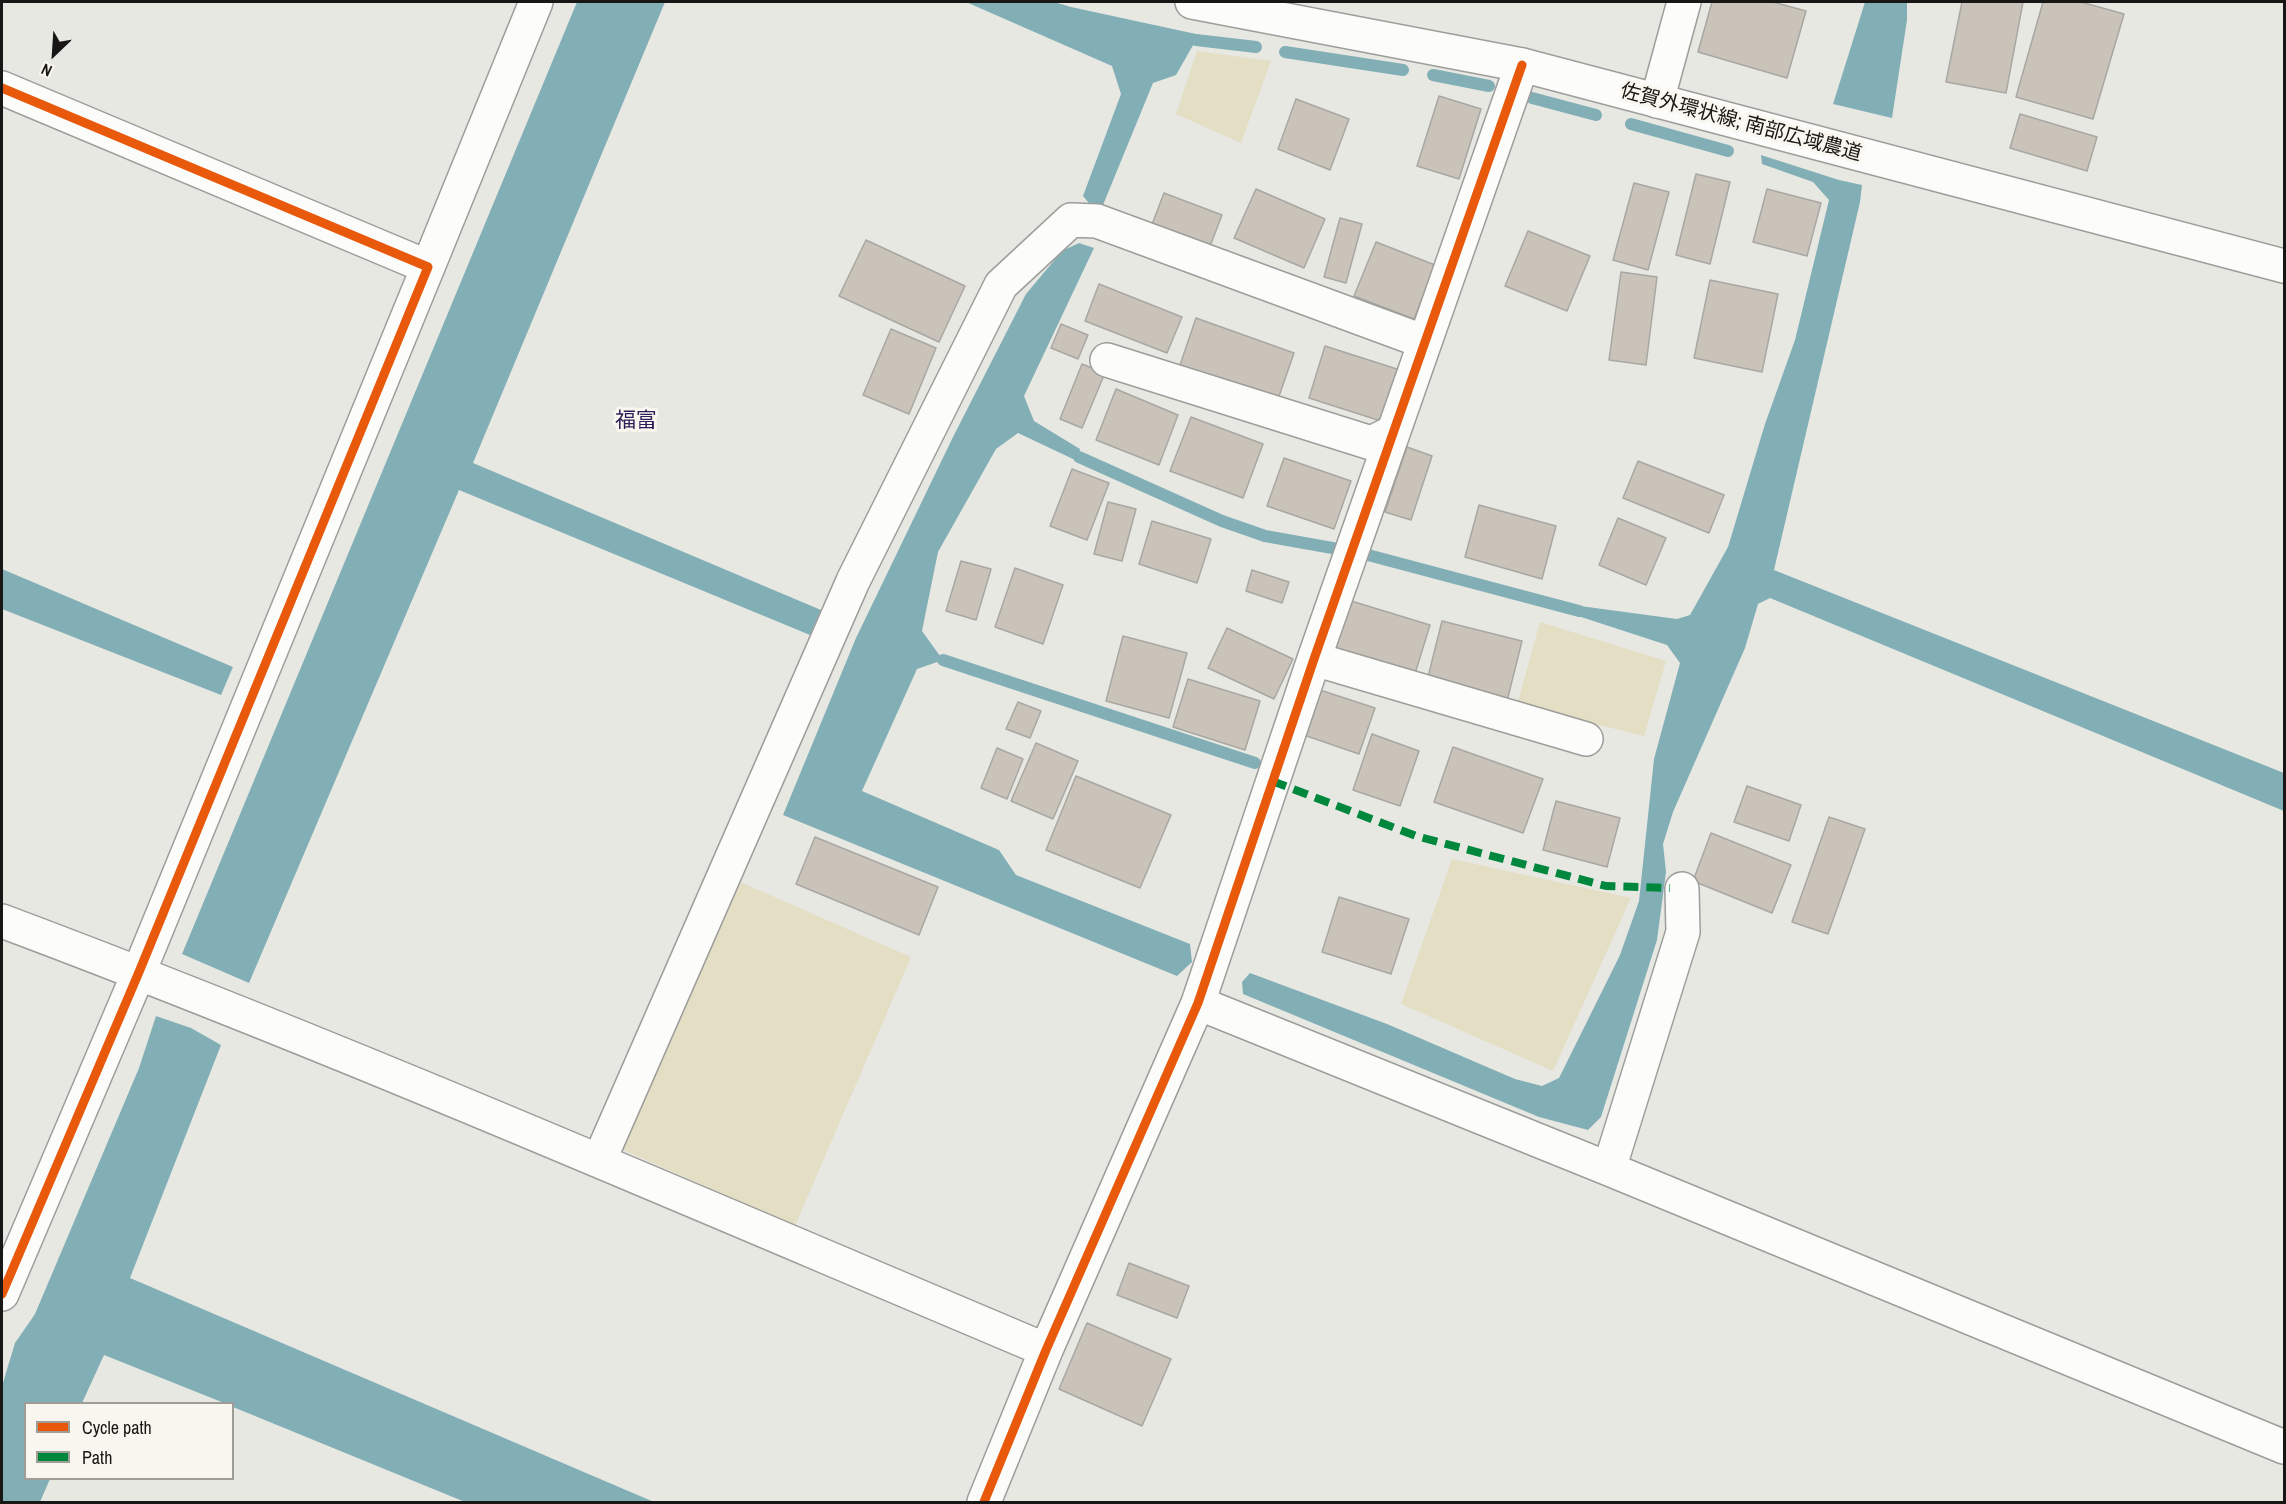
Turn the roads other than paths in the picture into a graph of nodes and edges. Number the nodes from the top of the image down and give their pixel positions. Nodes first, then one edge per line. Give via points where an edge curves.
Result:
1 (536, 2) edge
2 (1192, 2) edge
3 (1684, 2) edge
4 (1522, 65) junction
5 (2, 88) edge
6 (1657, 101) junction
7 (2284, 266) edge
8 (429, 267) junction
9 (1425, 342) junction
10 (1107, 360) dead end
11 (1393, 432) junction
12 (1314, 660) junction
13 (1586, 739) dead end
14 (1682, 889) dead end
15 (2, 921) edge
16 (139, 972) junction
17 (1198, 1003) junction
18 (599, 1161) junction
19 (1608, 1169) junction
20 (2, 1294) edge
21 (1046, 1350) junction
22 (2284, 1448) edge
23 (984, 1503) edge

1 - 8 street
2 - 4 street, 佐賀外環状線; 南部広域農道
3 - 6 street
4 - 6 street, 佐賀外環状線; 南部広域農道
4 - 9 street
5 - 8 street
6 - 7 street, 佐賀外環状線; 南部広域農道
8 - 16 street
9 - 11 street
9 - 18 street via 1097,221 1071,220 1001,285 853,581
10 - 11 street via 1371,443
11 - 12 street
12 - 13 street
12 - 17 street
14 - 19 street via 1683,932
15 - 16 street
16 - 18 street
16 - 20 street
17 - 19 street
17 - 21 street
18 - 21 street
19 - 22 street
21 - 23 street

